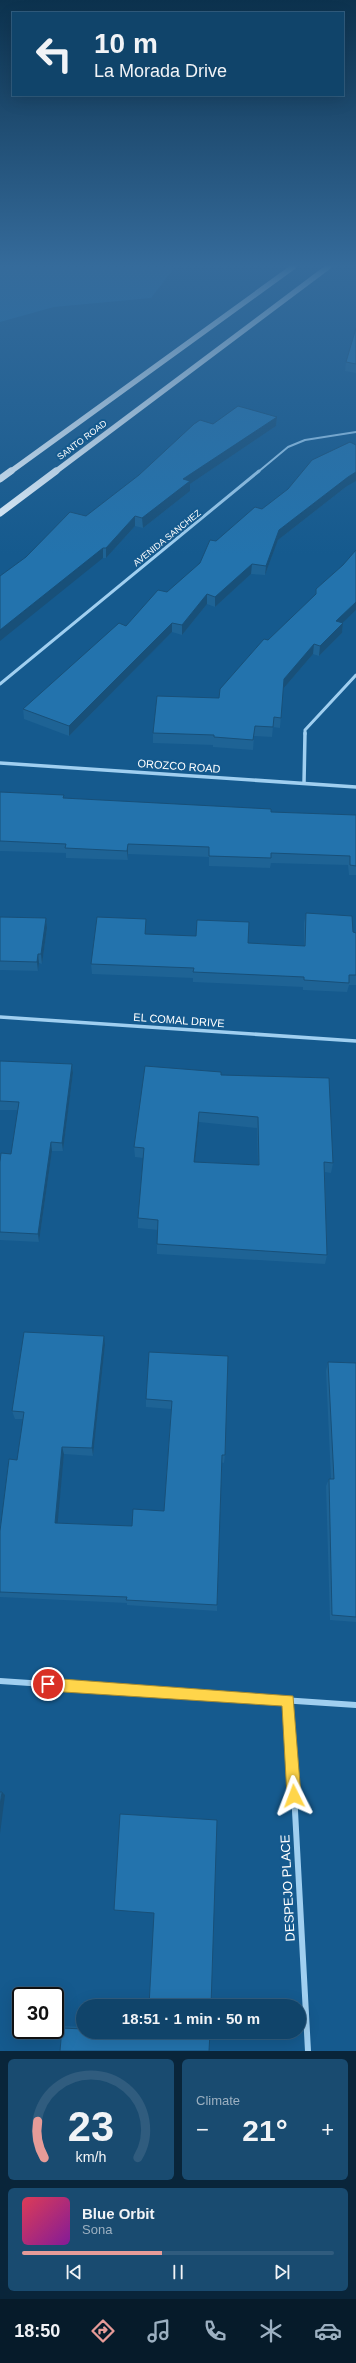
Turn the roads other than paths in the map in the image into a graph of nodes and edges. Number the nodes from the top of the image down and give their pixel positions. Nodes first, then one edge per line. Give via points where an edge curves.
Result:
1 (160, 363) edge
2 (200, 363) edge
3 (356, 432) edge
4 (0, 479) edge
5 (0, 513) edge
6 (356, 675) edge
7 (0, 684) edge
8 (0, 763) edge
9 (304, 783) junction
10 (356, 787) edge
11 (0, 1017) edge
12 (356, 1042) edge
13 (0, 1681) edge
14 (289, 1700) junction
15 (356, 1705) edge
16 (308, 2051) edge

1 - 4 main road, SANTO ROAD
2 - 5 main road, SANTO ROAD
3 - 7 street, AVENIDA SANCHEZ via 305,440 288,447
6 - 9 street via 305,730
8 - 9 street, OROZCO ROAD
9 - 10 street, OROZCO ROAD
11 - 12 street, EL COMAL DRIVE
13 - 14 street
14 - 15 street
14 - 16 street, DESPEJO PLACE

